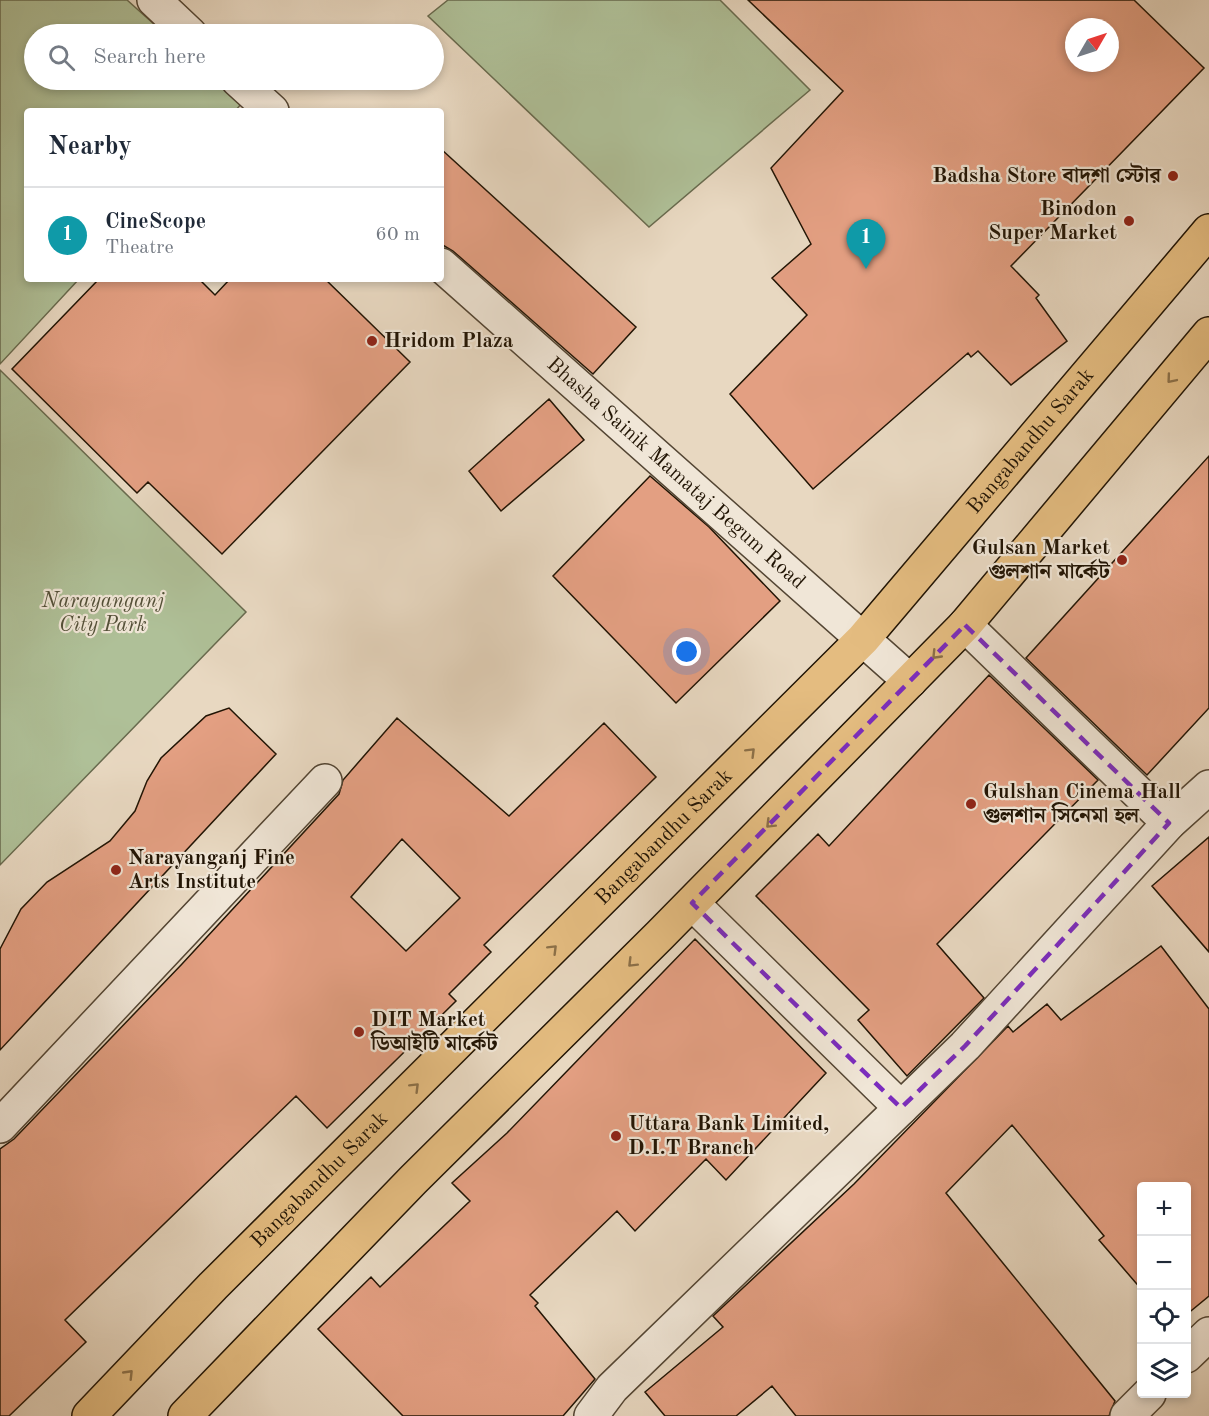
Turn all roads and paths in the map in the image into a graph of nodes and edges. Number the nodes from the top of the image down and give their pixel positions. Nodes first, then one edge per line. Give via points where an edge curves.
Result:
1 (154, 0) edge
2 (179, 24) edge
3 (249, 90) edge
4 (269, 108) edge
5 (1209, 231) edge
6 (444, 268) edge
7 (1209, 334) edge
8 (965, 626) junction
9 (863, 639) junction
10 (910, 681) junction
11 (325, 782) dead end
12 (1209, 787) edge
13 (1169, 823) junction
14 (692, 903) junction
15 (901, 1108) junction
16 (0, 1126) edge
17 (1209, 1334) edge
18 (1191, 1351) edge
19 (1145, 1398) edge
20 (88, 1416) edge
21 (185, 1416) edge
22 (591, 1416) edge
23 (1127, 1416) edge

1 - 2 street
3 - 4 street
5 - 9 main road, Bangabandhu Sarak
6 - 9 street, Bhasha Sainik Mamataj Begum Road
7 -> 8 main road
8 -> 10 main road
8 - 13 street
9 - 10 street, Bhasha Sainik Mamataj Begum Road
20 -> 9 main road, Bangabandhu Sarak via 213,1286
10 -> 14 main road
11 - 16 street
12 - 13 street
13 - 15 street via 964,1046
14 - 15 street
14 -> 21 main road via 413,1180
15 - 22 street via 612,1388
17 - 18 street
19 - 23 street

